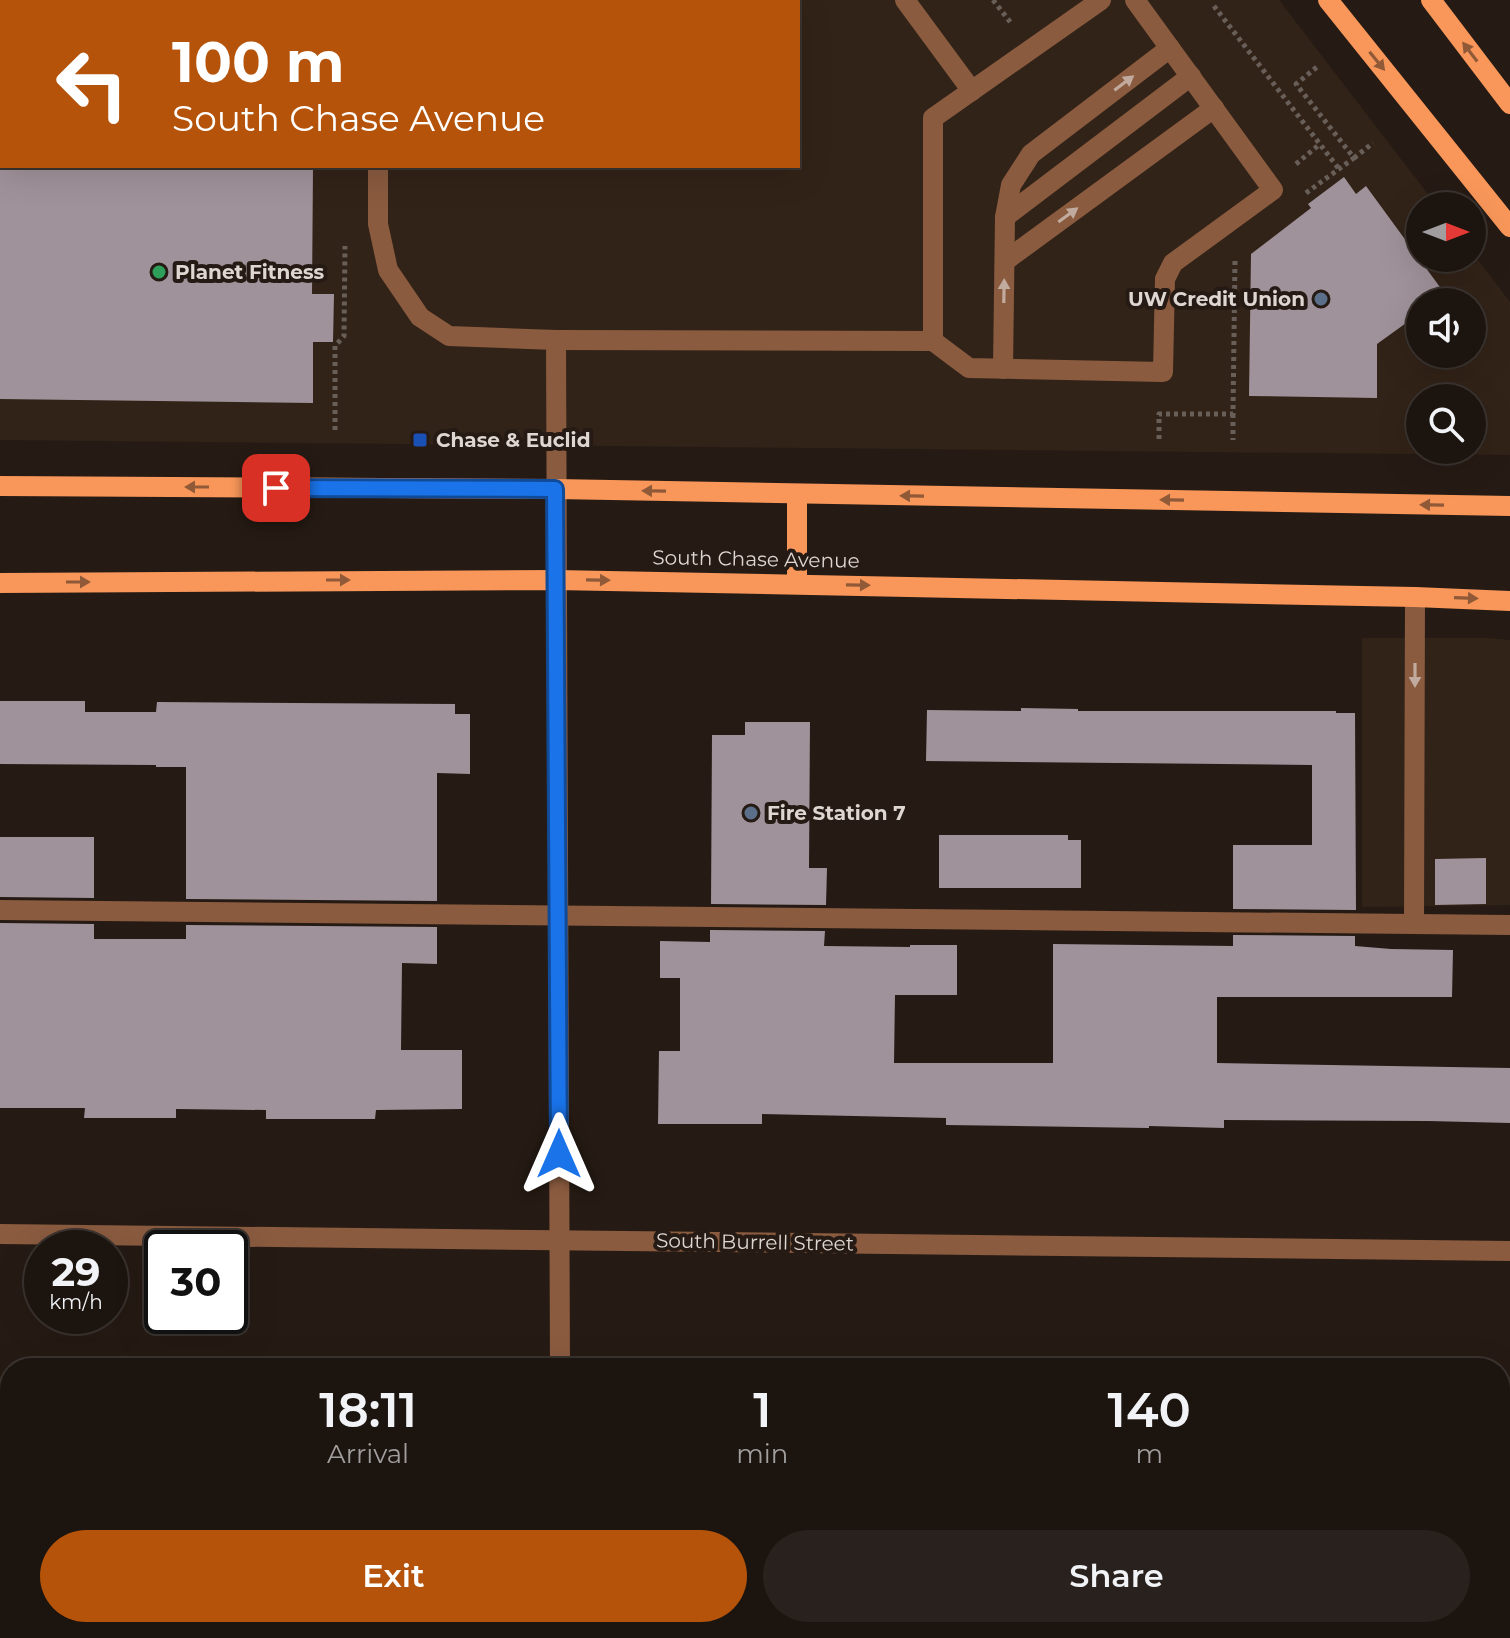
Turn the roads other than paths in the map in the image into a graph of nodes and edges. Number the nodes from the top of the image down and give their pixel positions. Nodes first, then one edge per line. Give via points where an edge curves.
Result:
1 (905, 0) edge
2 (1101, 0) edge
3 (1135, 0) edge
4 (1328, 0) edge
5 (1431, 0) edge
6 (1170, 48) junction
7 (1191, 76) junction
8 (972, 91) junction
9 (1510, 104) edge
10 (1214, 108) junction
11 (378, 168) edge
12 (1005, 217) junction
13 (1510, 227) edge
14 (1005, 261) junction
15 (556, 340) junction
16 (933, 341) junction
17 (1003, 369) junction
18 (0, 486) edge
19 (555, 489) junction
20 (797, 494) junction
21 (1510, 506) edge
22 (556, 580) junction
23 (0, 583) edge
24 (797, 584) junction
25 (1415, 597) junction
26 (1510, 601) edge
27 (0, 910) edge
28 (557, 915) junction
29 (1414, 924) junction
30 (1510, 925) edge
31 (0, 1234) edge
32 (560, 1240) junction
33 (1510, 1251) edge
34 (560, 1358) edge

1 - 8 street
2 - 8 street
3 - 6 street
4 -> 13 main road
9 -> 5 main road
6 - 7 street
12 -> 6 street via 1011,185 1031,154
7 - 10 street
7 - 12 street
8 - 16 street via 933,118
14 -> 10 street
10 - 17 street via 1273,190 1173,263 1165,279 1163,372
11 - 15 street via 378,224 388,270 420,317 449,336
12 - 14 street
17 -> 14 street
15 - 16 street
15 - 19 street
16 - 17 street via 969,368
19 -> 18 main road
20 -> 19 main road
19 - 22 street
21 -> 20 main road
20 - 24 main road
23 -> 22 main road, South Chase Avenue
22 -> 24 main road, South Chase Avenue
22 - 28 street
24 -> 25 main road, South Chase Avenue
25 -> 26 main road, South Chase Avenue
25 -> 29 street
27 - 28 street
28 - 29 street
28 - 32 street
29 - 30 street
31 - 32 street, South Burrell Street
32 - 33 street, South Burrell Street
32 - 34 street

